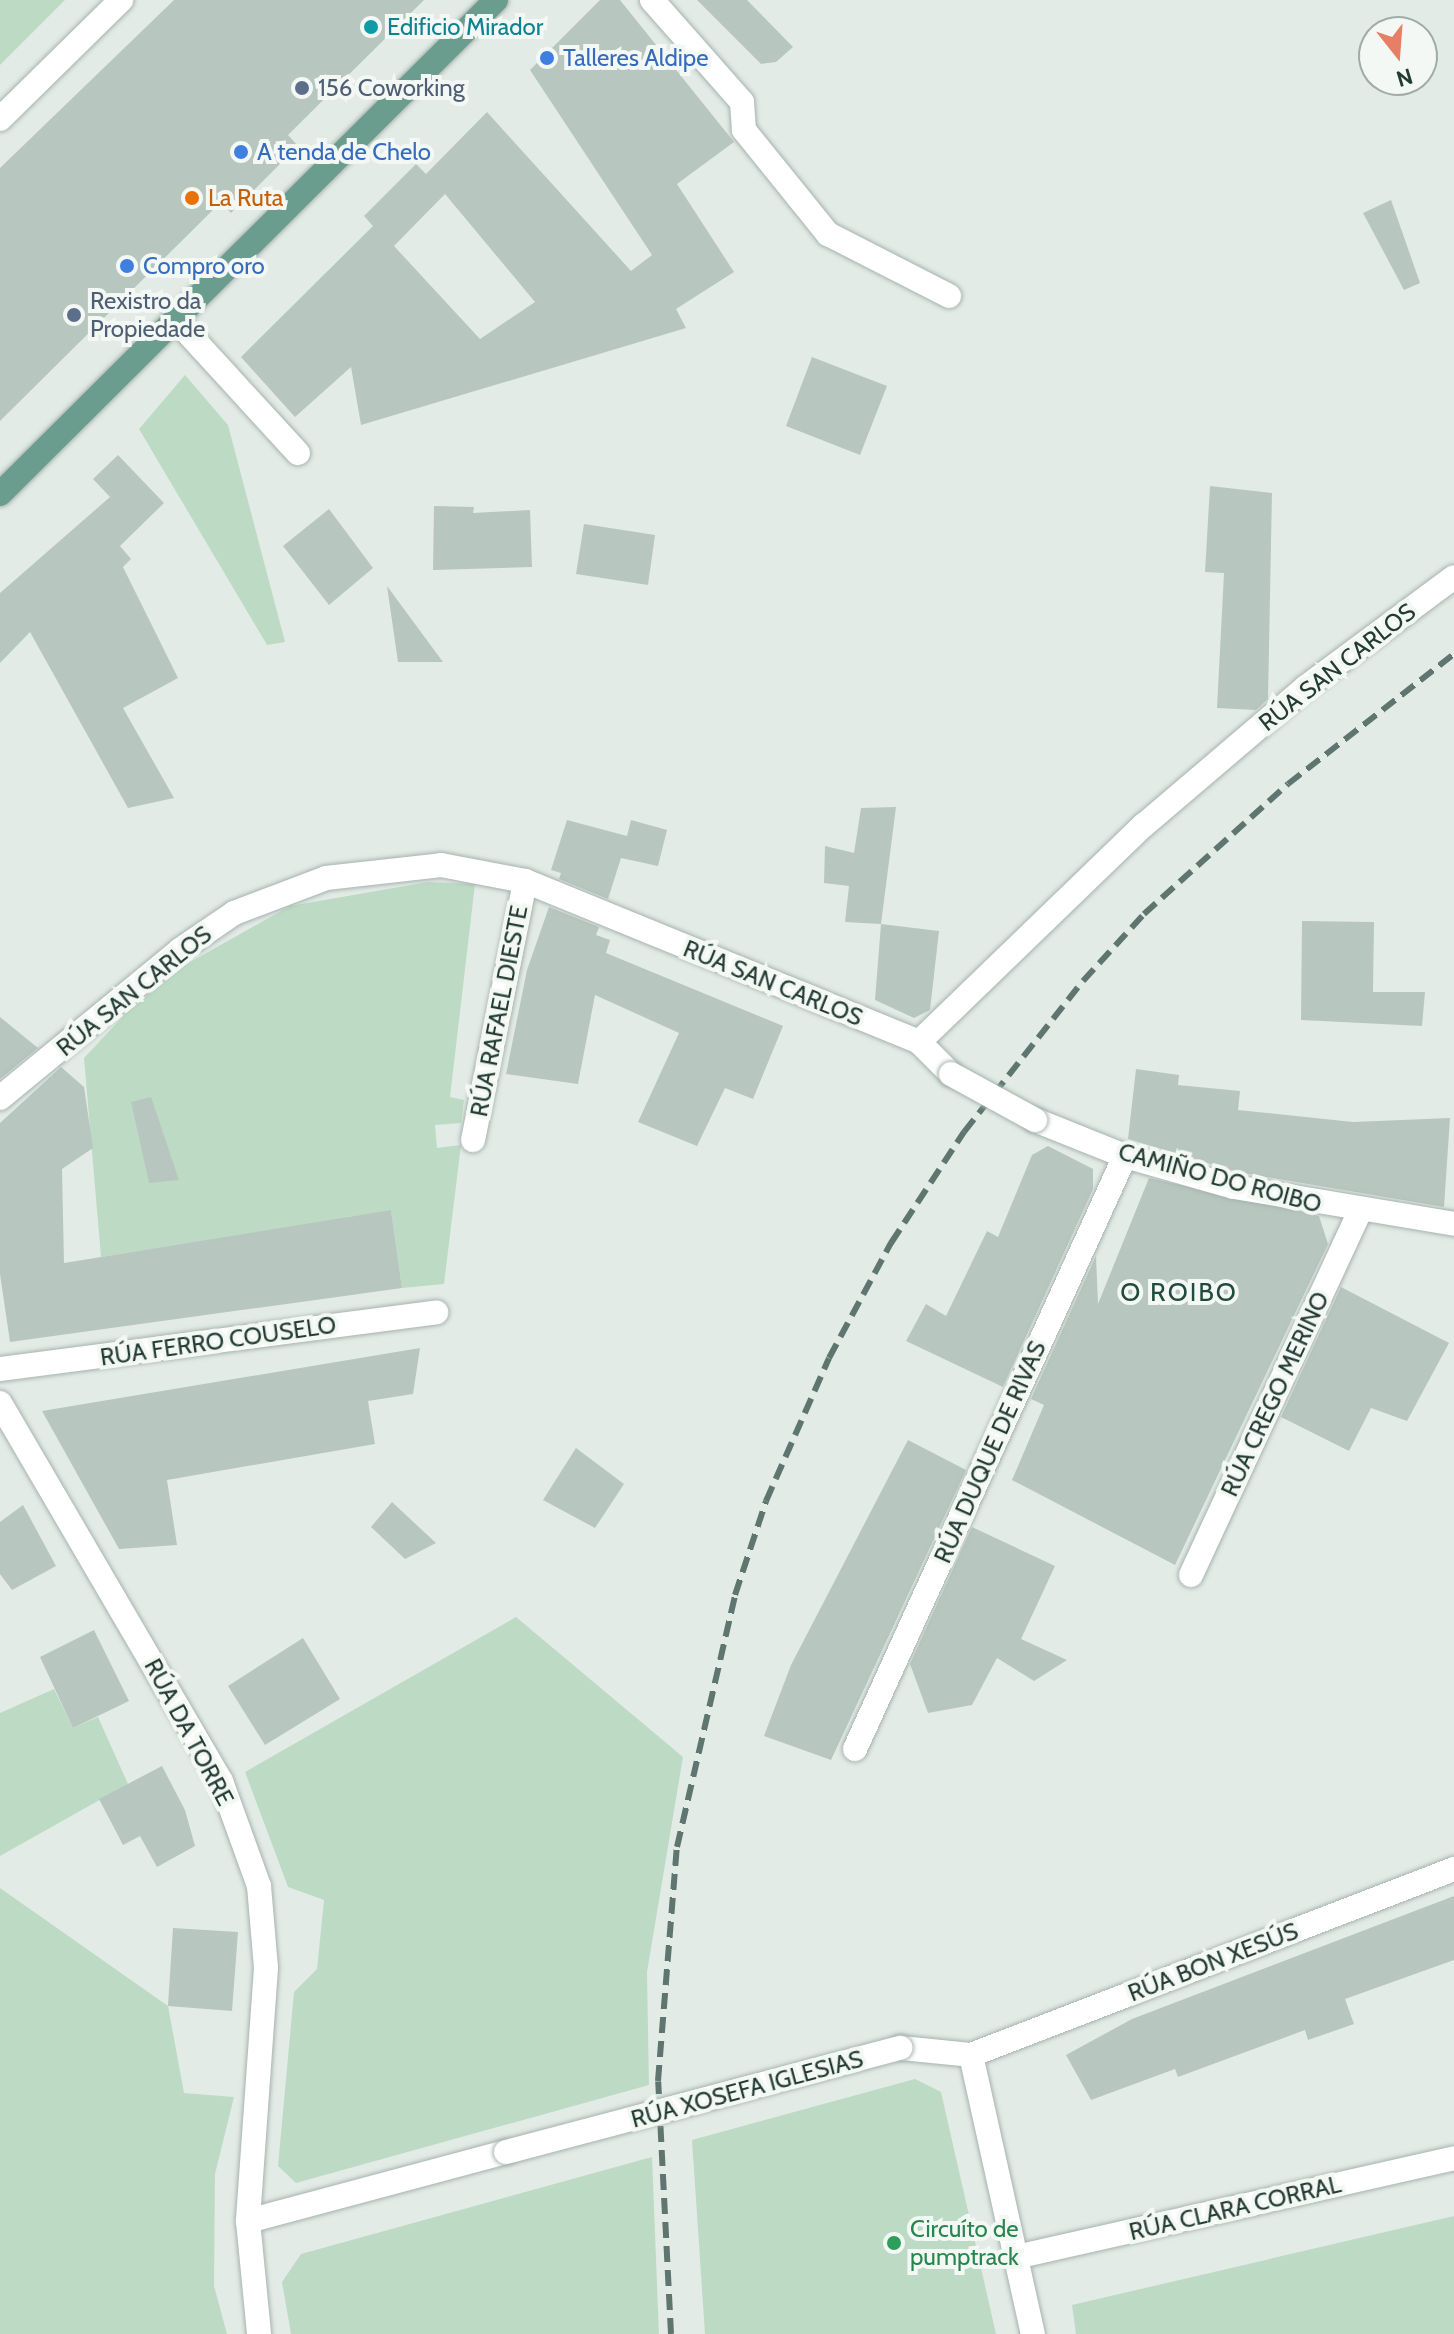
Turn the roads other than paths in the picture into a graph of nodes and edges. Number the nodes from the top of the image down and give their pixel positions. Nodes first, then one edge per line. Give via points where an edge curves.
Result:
1 (121, 0) edge
2 (496, 0) edge
3 (652, 0) edge
4 (0, 119) edge
5 (949, 296) dead end
6 (175, 319) junction
7 (298, 453) dead end
8 (0, 494) edge
9 (1454, 577) edge
10 (525, 881) junction
11 (919, 1042) junction
12 (0, 1098) edge
13 (473, 1140) dead end
14 (1125, 1156) junction
15 (1359, 1213) junction
16 (1454, 1224) edge
17 (436, 1312) dead end
18 (0, 1369) edge
19 (0, 1403) edge
20 (1191, 1575) dead end
21 (855, 1749) dead end
22 (1454, 1869) edge
23 (971, 2055) junction
24 (1454, 2158) edge
25 (248, 2221) junction
26 (1016, 2257) junction
27 (259, 2334) edge
28 (1033, 2334) edge

1 - 4 street
2 - 6 main road
3 - 5 street via 742,102 744,130 828,234
6 - 7 street
6 - 8 main road
9 - 11 street, RÚA SAN CARLOS via 1306,687 1144,825
10 - 11 street, RÚA SAN CARLOS
10 - 12 street, RÚA SAN CARLOS via 478,869 403,866 326,878 277,894 206,930
10 - 13 street, RÚA RAFAEL DIESTE
11 - 14 street, CAMIÑO DO ROIBO, bridge via 951,1074 1035,1120
14 - 15 street, CAMIÑO DO ROIBO
14 - 21 street, RÚA DUQUE DE RIVAS
15 - 16 street, CAMIÑO DO ROIBO
15 - 20 street, RÚA CREGO MERINO
17 - 18 street, RÚA FERRO COUSELO
19 - 25 street, RÚA DA TORRE via 221,1781 259,1886 266,1968
22 - 23 street, RÚA BON XESÚS
23 - 25 street, RÚA XOSEFA IGLESIAS, bridge via 901,2048
23 - 26 street
24 - 26 street, RÚA CLARA CORRAL
25 - 27 street, RÚA DA TORRE
26 - 28 street

